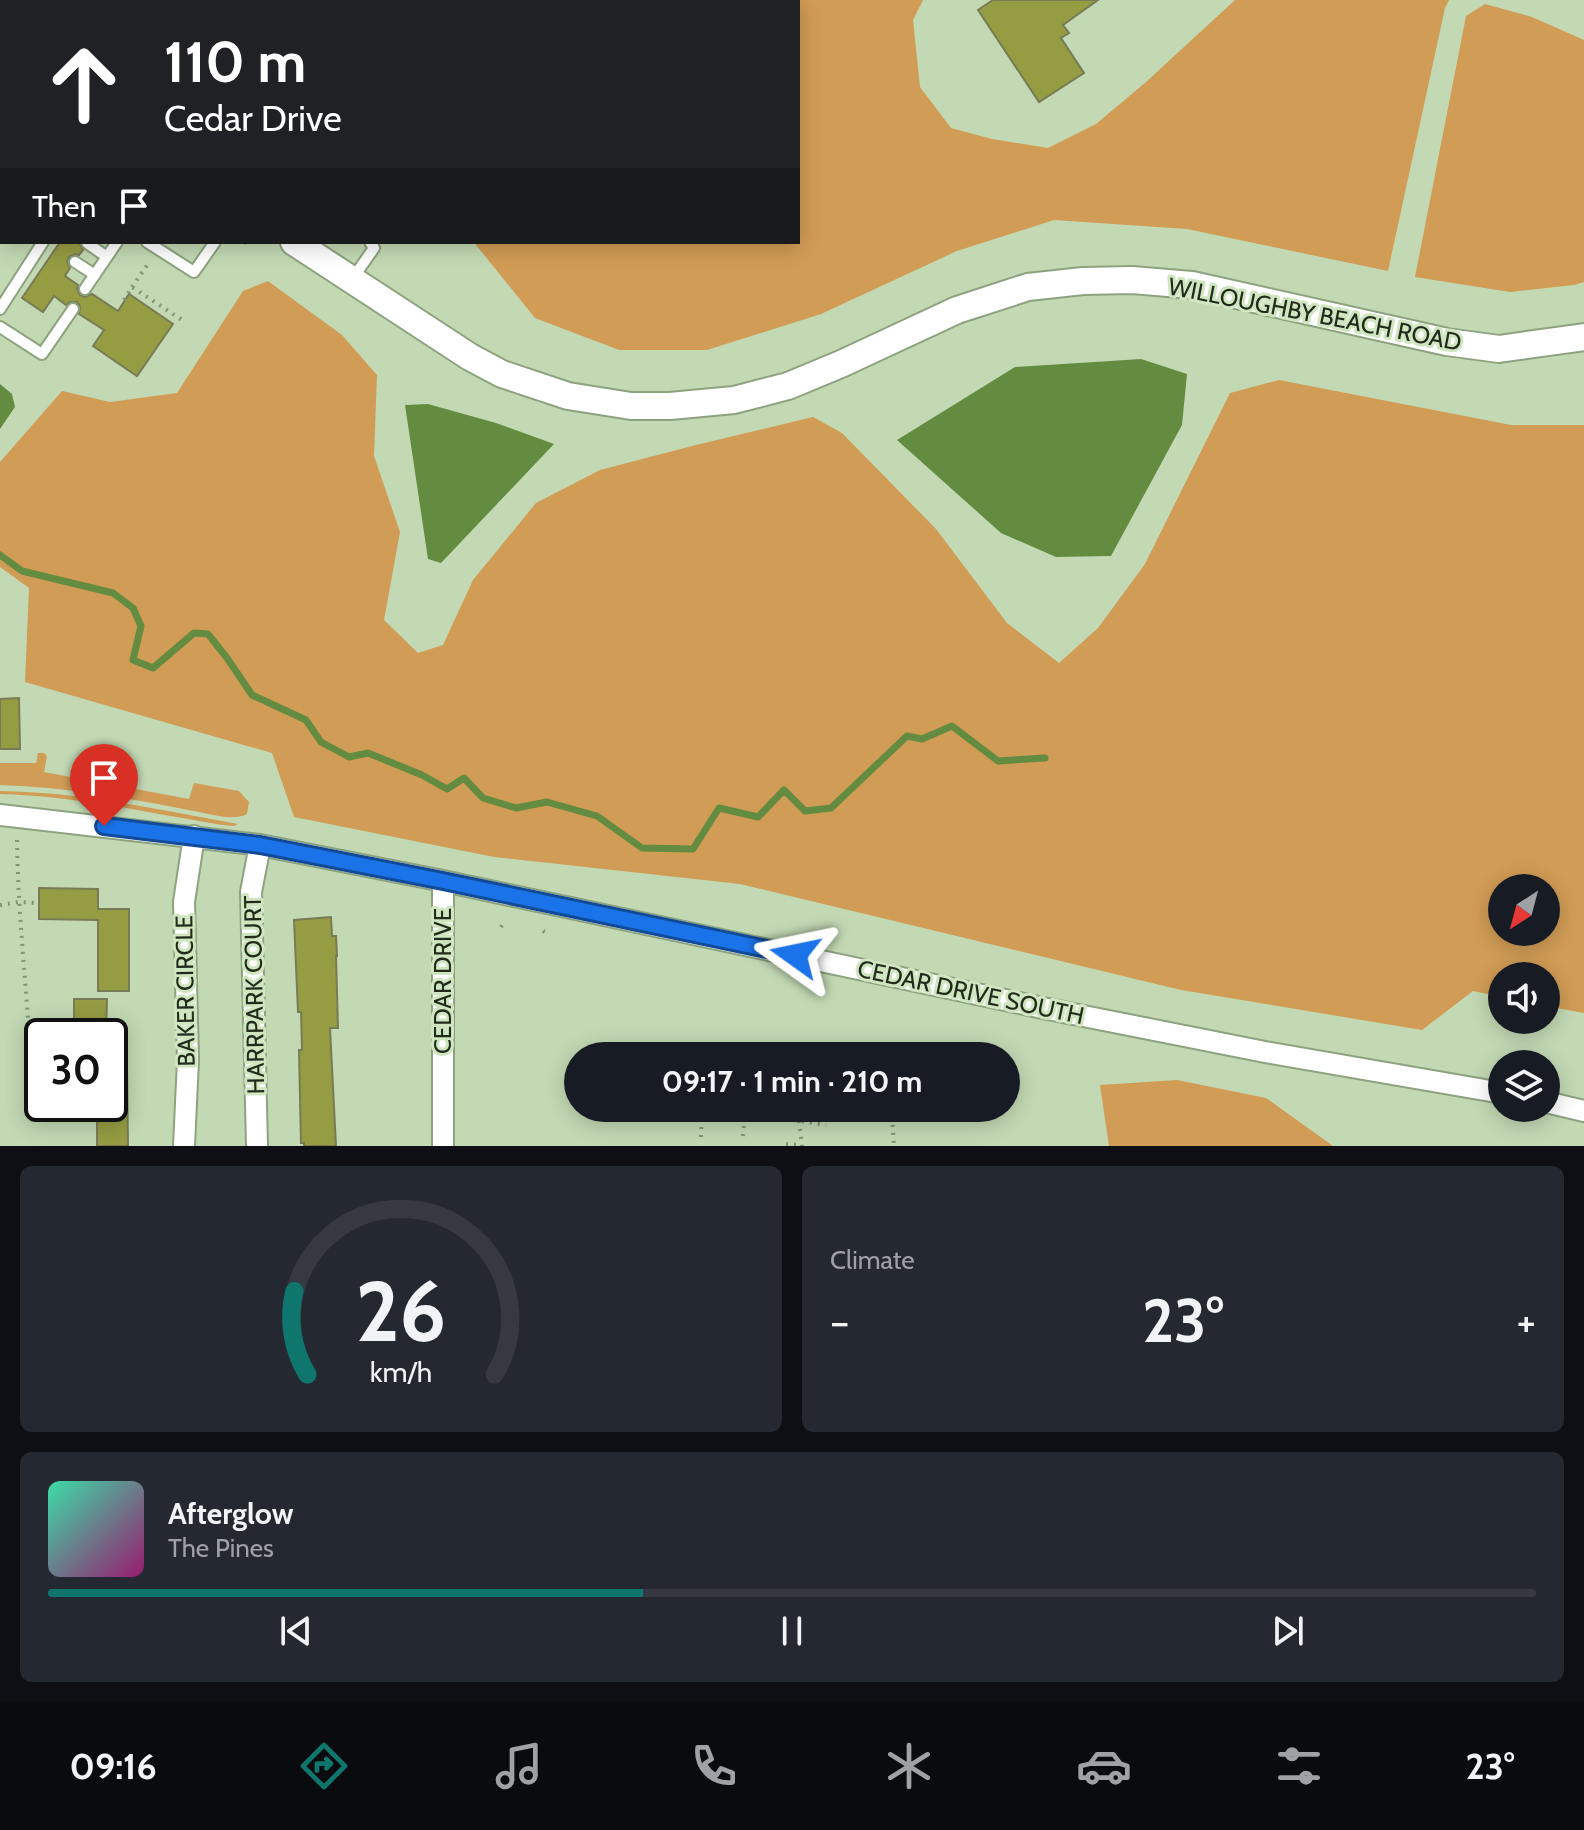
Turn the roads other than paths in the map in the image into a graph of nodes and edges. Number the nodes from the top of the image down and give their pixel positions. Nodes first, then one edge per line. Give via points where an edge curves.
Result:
1 (43, 244) edge
2 (47, 244) edge
3 (88, 244) edge
4 (116, 244) edge
5 (150, 244) edge
6 (214, 244) edge
7 (297, 244) edge
8 (371, 244) edge
9 (55, 249) dead end
10 (107, 257) junction
11 (75, 262) dead end
12 (29, 265) junction
13 (39, 272) dead end
14 (95, 275) junction
15 (352, 280) junction
16 (85, 289) dead end
17 (0, 309) edge
18 (73, 309) dead end
19 (0, 327) edge
20 (1584, 337) edge
21 (0, 815) edge
22 (194, 836) junction
23 (260, 845) junction
24 (443, 881) junction
25 (1488, 1091) edge
26 (1560, 1105) edge
27 (1584, 1111) edge
28 (184, 1146) edge
29 (257, 1146) edge
30 (443, 1146) edge

1 - 12 lane
2 - 9 lane
3 - 10 lane
4 - 10 lane
5 - 6 lane via 194,272
7 - 15 street, WILLOUGHBY BEACH ROAD
8 - 15 lane via 374,248
10 - 14 lane
11 - 14 lane
12 - 13 lane
12 - 17 lane
14 - 16 lane
15 - 20 street, WILLOUGHBY BEACH ROAD via 502,374 568,396 631,406 734,400 788,386 957,310 1028,287 1083,281 1192,285 1499,349
18 - 19 lane via 42,354
21 - 22 street, CEDAR DRIVE
22 - 23 street, CEDAR DRIVE
22 - 28 street, BAKER CIRCLE via 184,902
23 - 24 street, CEDAR DRIVE
23 - 29 street, HARRPARK COURT via 251,892
24 - 25 street, CEDAR DRIVE SOUTH via 1219,1043
24 - 30 street, CEDAR DRIVE
26 - 27 street

